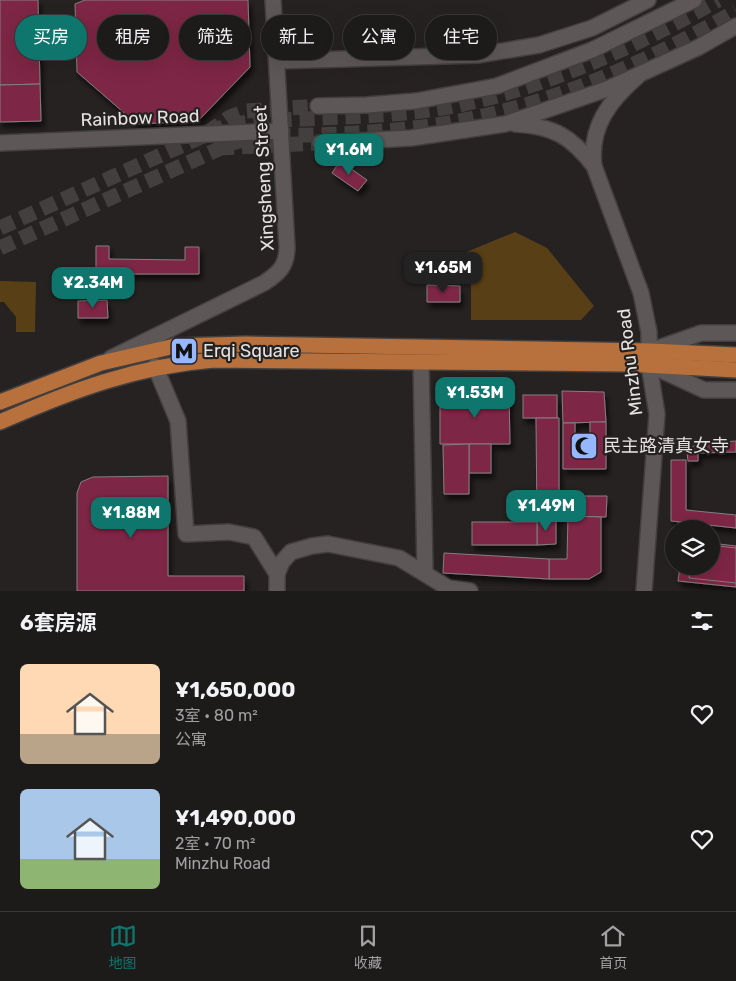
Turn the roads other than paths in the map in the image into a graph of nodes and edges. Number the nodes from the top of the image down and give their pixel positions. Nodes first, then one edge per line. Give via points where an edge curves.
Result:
1 (273, 0) edge
2 (648, 0) edge
3 (694, 0) edge
4 (736, 26) edge
5 (277, 61) junction
6 (638, 76) junction
7 (318, 106) tunnel mouth
8 (505, 124) junction
9 (281, 131) junction
10 (0, 143) edge
11 (320, 143) tunnel mouth
12 (594, 166) junction
13 (736, 333) edge
14 (736, 355) edge
15 (649, 358) junction
16 (421, 362) junction
17 (707, 362) junction
18 (101, 363) junction
19 (155, 366) junction
20 (736, 370) edge
21 (736, 390) edge
22 (0, 402) edge
23 (0, 422) edge
24 (426, 572) junction
25 (278, 574) junction
26 (277, 591) edge
27 (470, 591) edge
28 (644, 591) edge

1 - 5 street, Xingsheng Street
2 - 5 street via 592,28 539,45 486,54
3 - 7 street via 592,50 498,86 416,101
4 - 6 street
5 - 9 street, Xingsheng Street
6 - 8 street
6 - 12 street via 611,102 596,128 592,153
8 - 11 street via 411,138
8 - 12 street via 542,126 554,131 580,147
9 - 10 street, Rainbow Road
9 - 18 street, Xingsheng Street via 287,257 281,270 264,283
12 - 15 street, Minzhu Road via 646,312
13 - 15 street via 702,333
14 - 17 main road
15 - 16 main road
15 - 17 main road
15 - 18 main road via 212,344 175,346
15 - 21 street via 704,390
15 - 28 street, Minzhu Road via 657,414
16 - 19 main road via 214,360
16 - 24 street
17 - 20 main road
18 - 22 main road
19 - 23 main road via 105,380
19 - 25 street via 178,421 186,534 229,532 254,537
24 - 25 street via 399,558 328,544 292,552 282,562
24 - 27 street via 448,588
25 - 26 street

